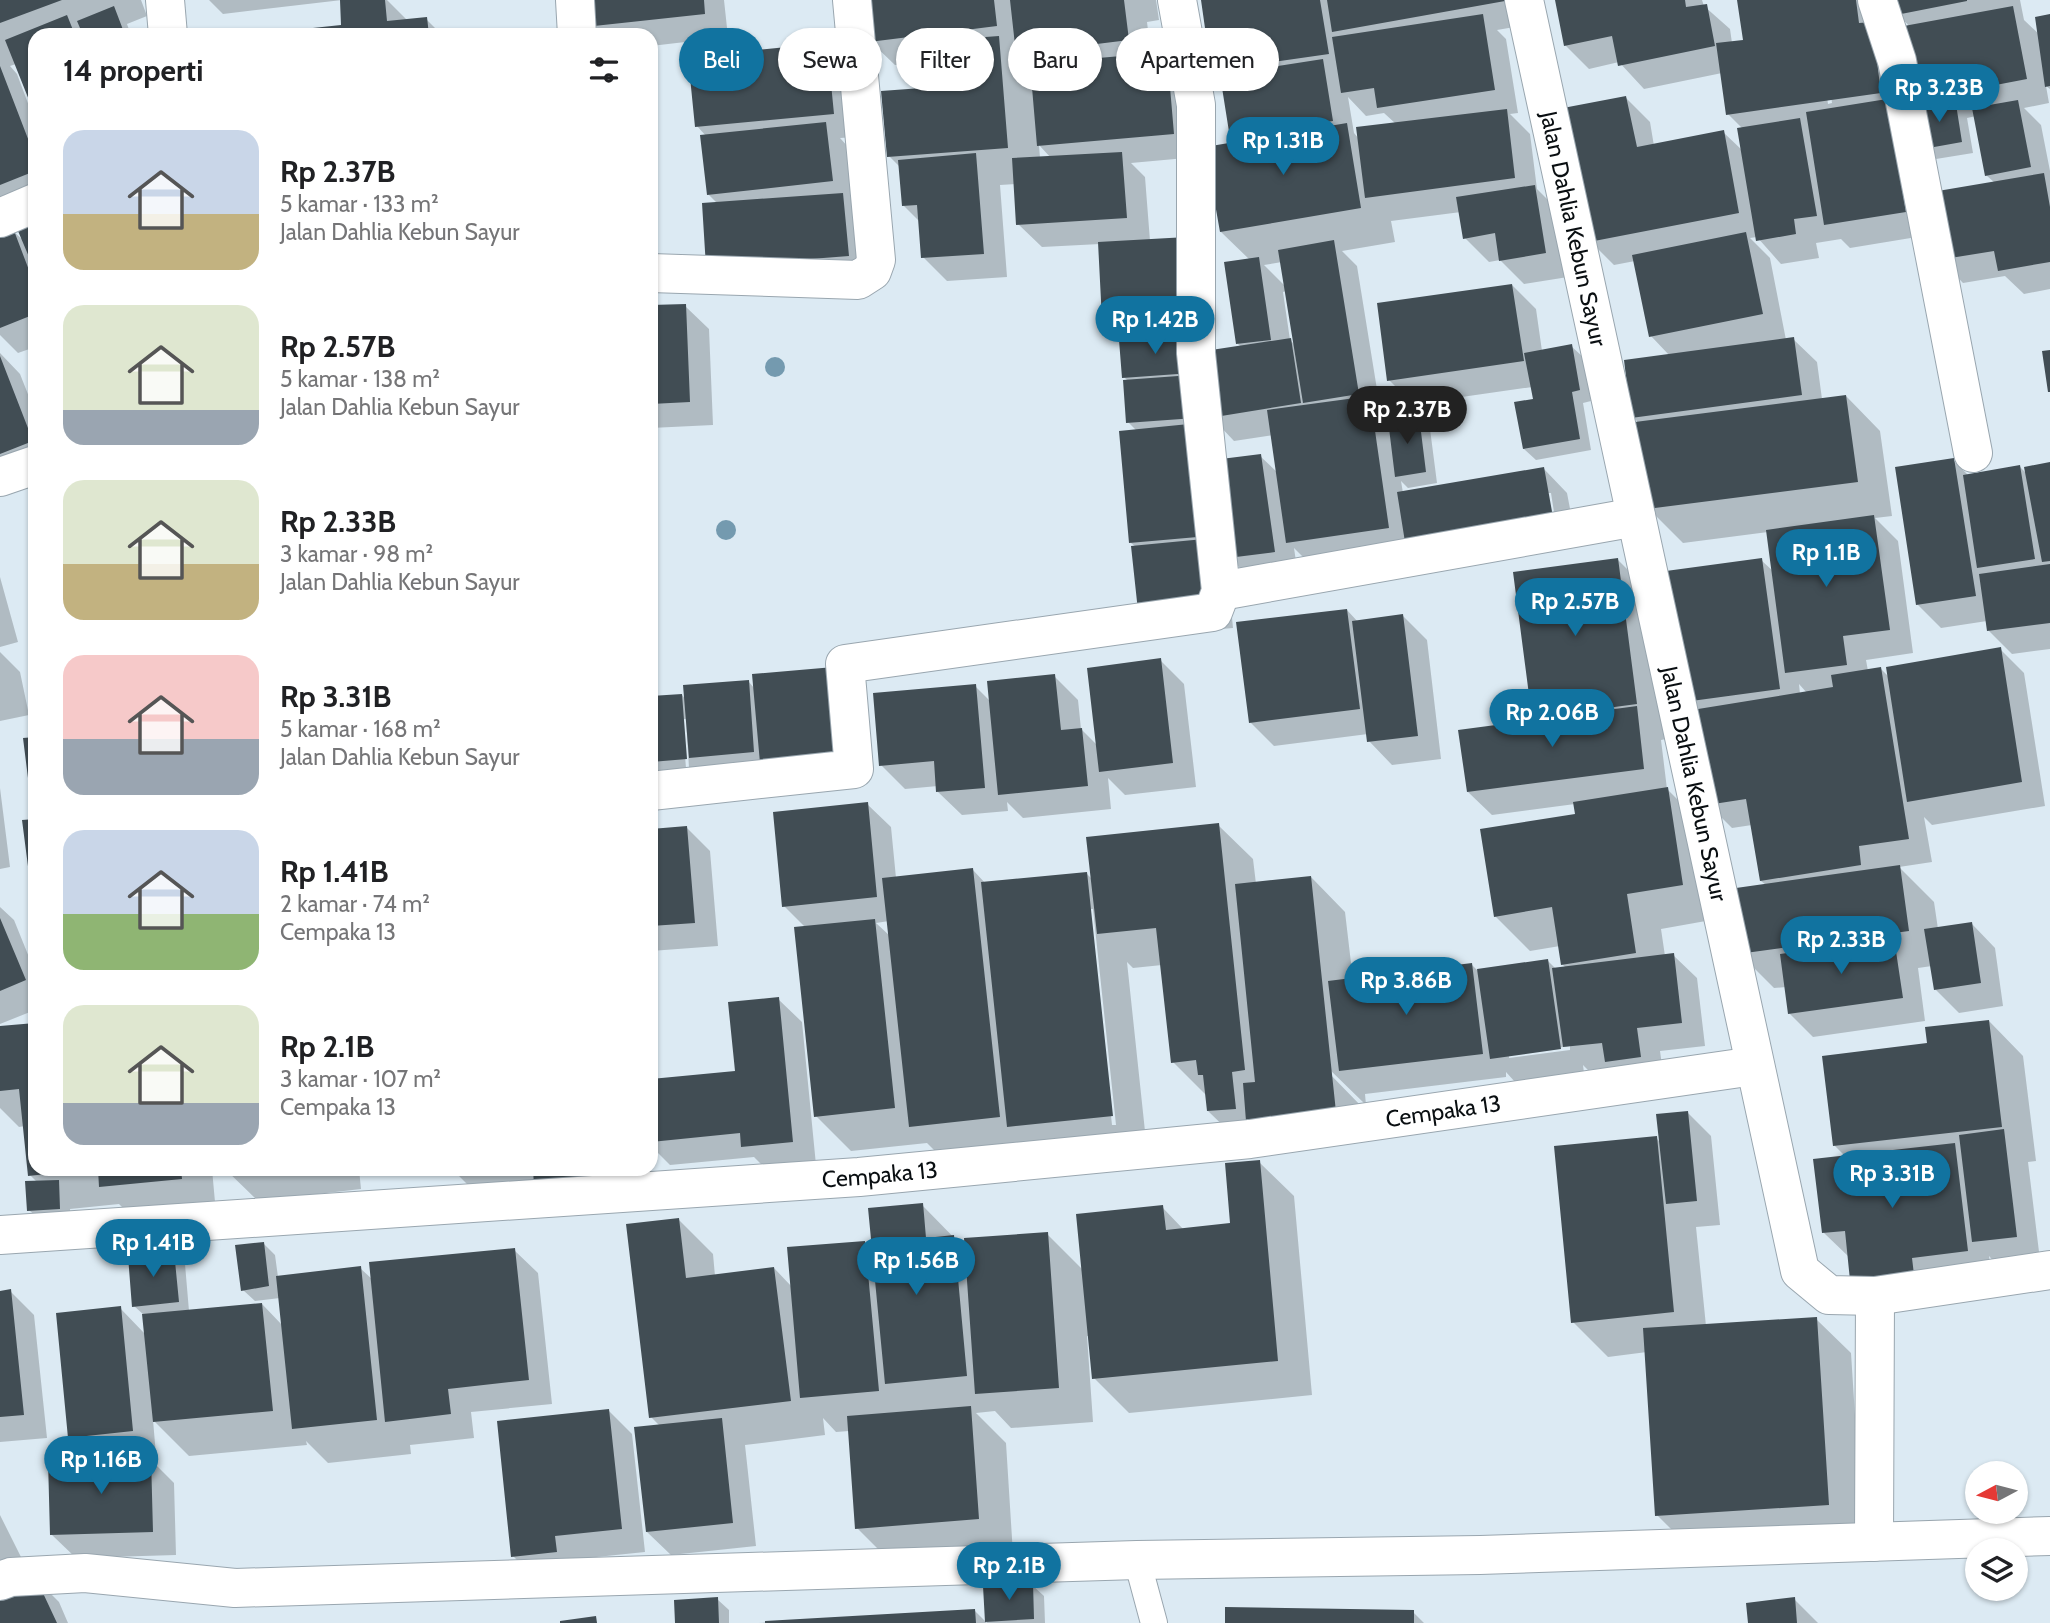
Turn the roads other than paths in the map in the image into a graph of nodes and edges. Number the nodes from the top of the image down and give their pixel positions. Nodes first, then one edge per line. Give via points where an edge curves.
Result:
1 (164, 0) edge
2 (575, 0) edge
3 (852, 0) edge
4 (1177, 0) edge
5 (1524, 0) edge
6 (1877, 0) edge
7 (167, 28) edge
8 (577, 28) edge
9 (28, 206) edge
10 (0, 218) edge
11 (658, 273) edge
12 (1973, 453) dead end
13 (28, 467) edge
14 (0, 477) edge
15 (1636, 517) junction
16 (1221, 591) junction
17 (658, 790) edge
18 (1754, 1066) junction
19 (0, 1235) edge
20 (2050, 1270) edge
21 (1875, 1296) junction
22 (2050, 1536) edge
23 (1874, 1542) junction
24 (1137, 1560) junction
25 (0, 1581) edge
26 (1154, 1623) edge

1 - 7 street
2 - 8 street
3 - 11 street via 876,260 872,271 858,280
4 - 16 street via 1196,105 1196,353
5 - 15 street, Jalan Dahlia Kebun Sayur
6 - 12 street via 1897,61
9 - 10 street
13 - 14 street
15 - 16 street
15 - 18 street, Jalan Dahlia Kebun Sayur
16 - 17 street via 1213,612 845,664 855,769
18 - 19 street, Cempaka 13 via 1250,1139 900,1173
18 - 21 street, Jalan Dahlia Kebun Sayur via 1800,1271 1829,1295
20 - 21 street, Jalan Dahlia Kebun Sayur
21 - 23 street
22 - 23 street
23 - 24 street
24 - 25 street via 235,1588 85,1573
24 - 26 lane

